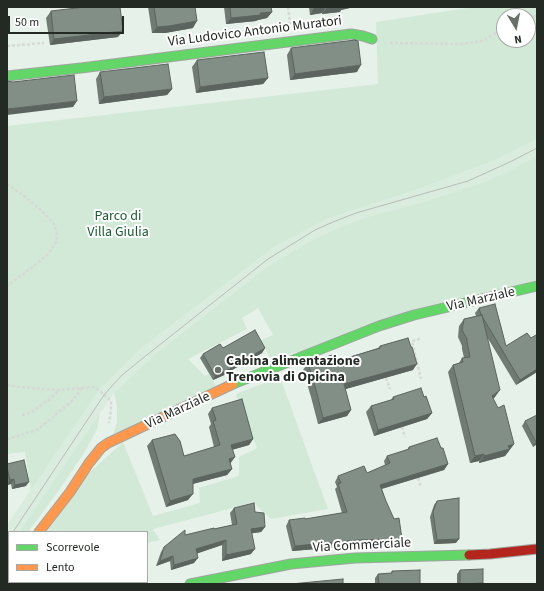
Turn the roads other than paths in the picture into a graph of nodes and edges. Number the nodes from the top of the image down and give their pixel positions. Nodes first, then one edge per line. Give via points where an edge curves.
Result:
1 (372, 39) road end
2 (7, 76) edge
3 (537, 286) edge
4 (40, 531) edge
5 (537, 550) edge
6 (190, 584) edge

1 - 2 street, Via Ludovico Antonio Muratori via 351,34
3 - 4 street, Via Marziale via 414,315 379,326 238,382 108,443 89,463
5 - 6 street, Via Commerciale via 476,555 355,558 291,564

